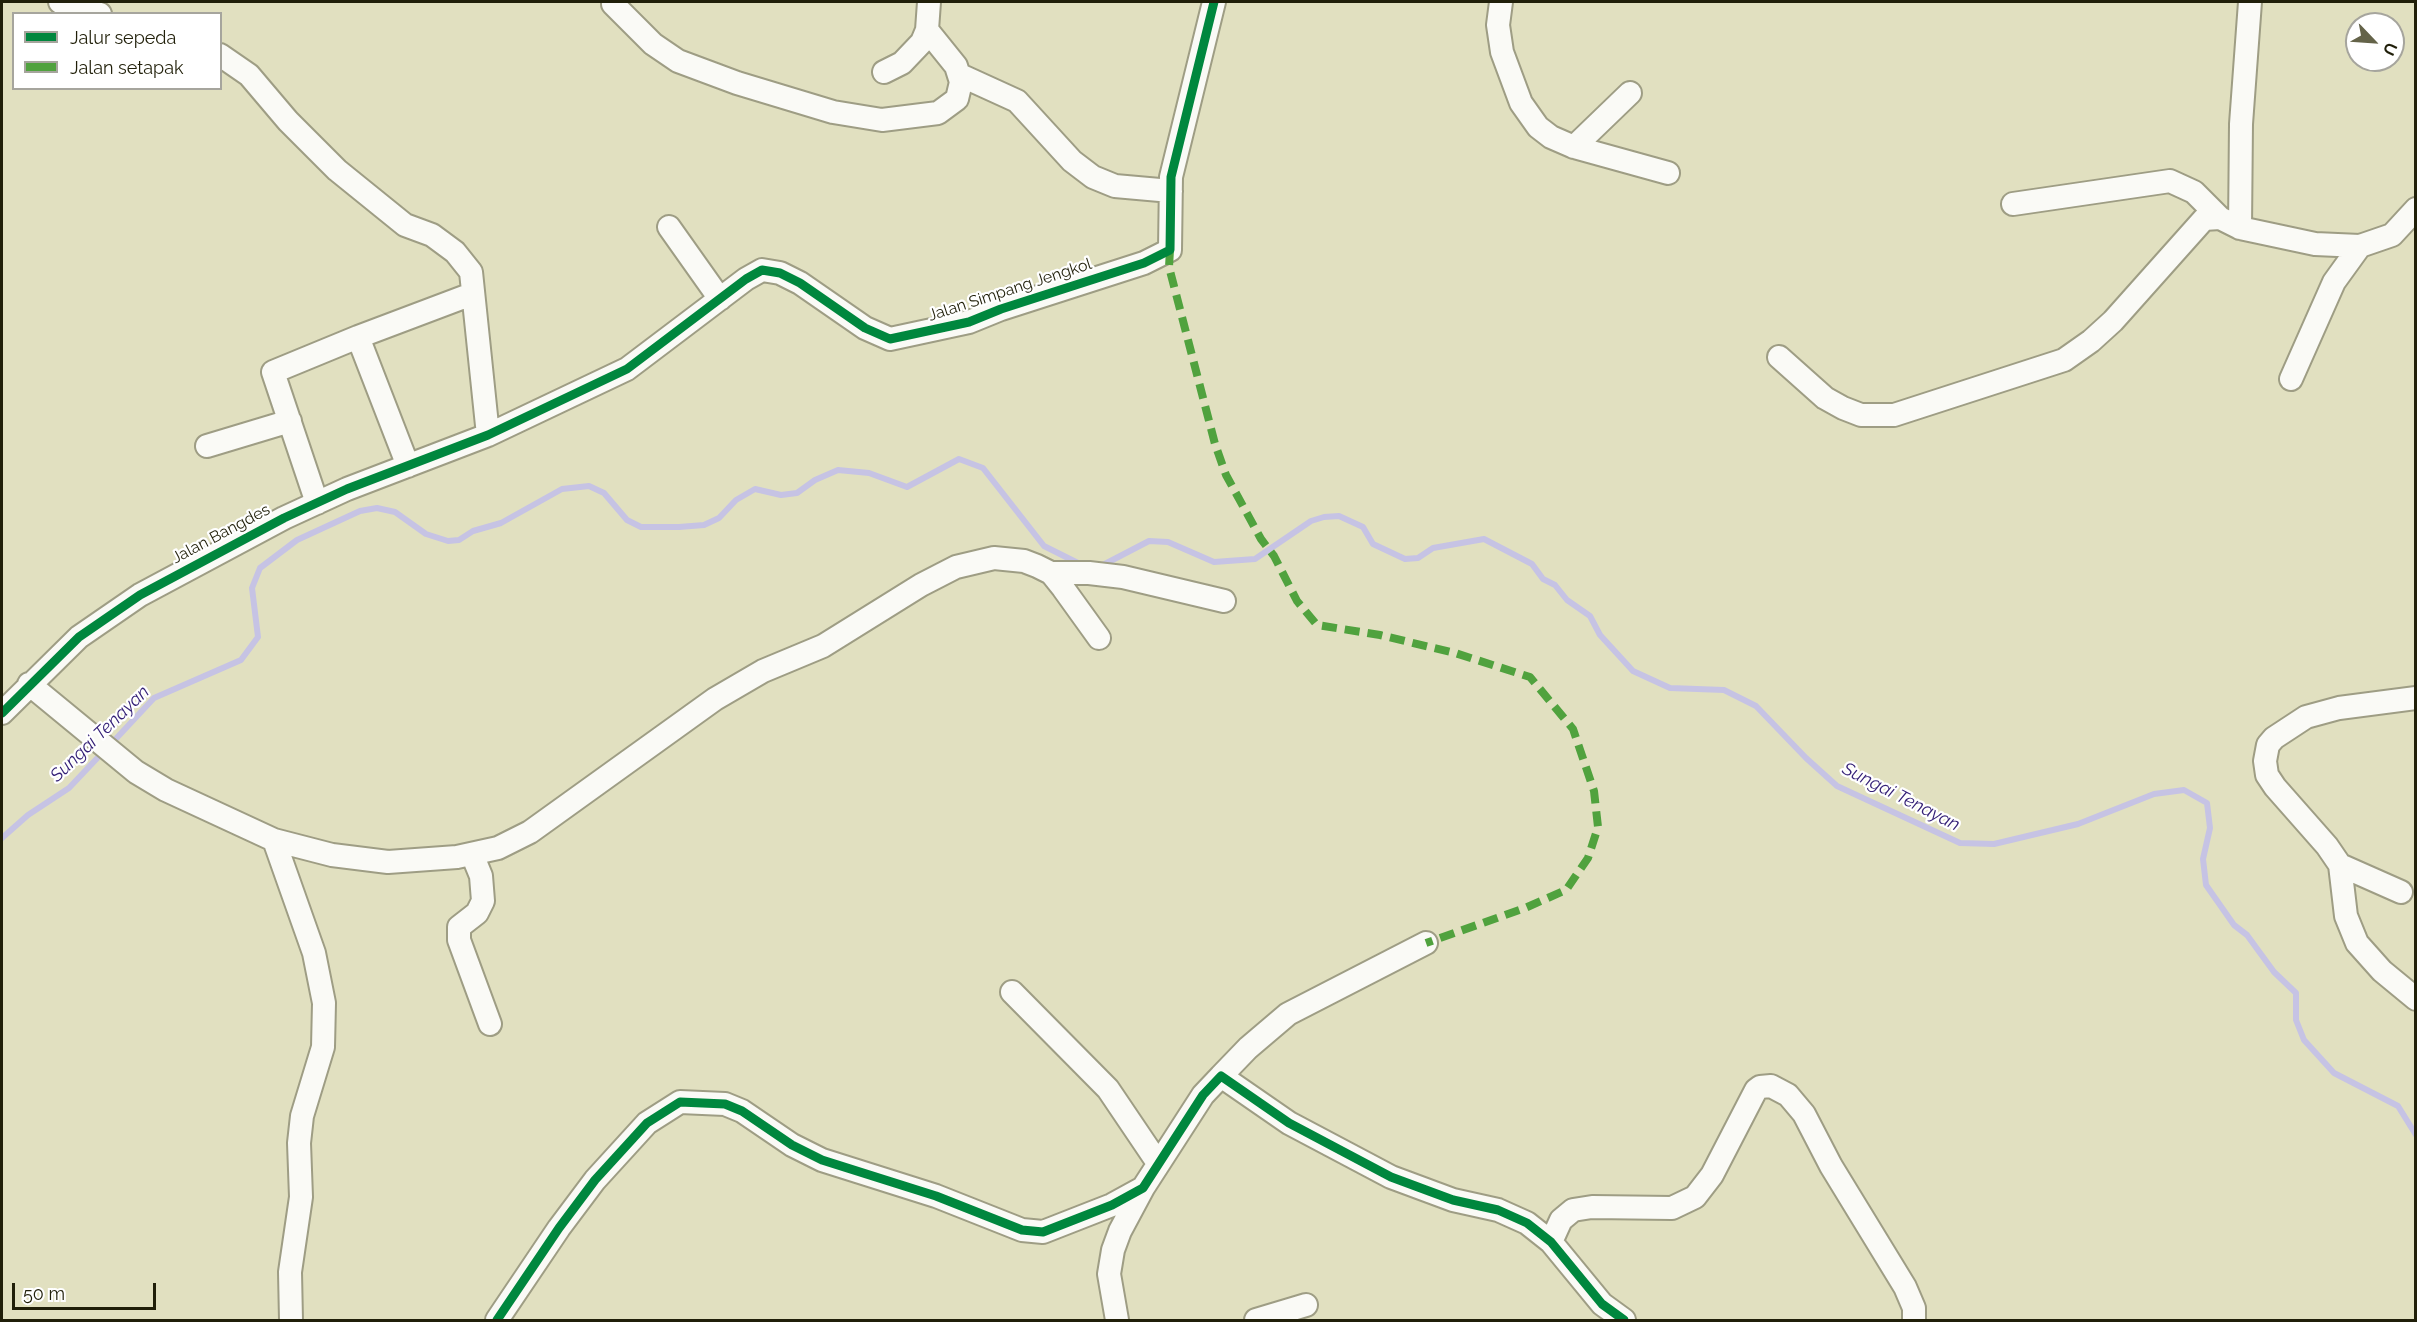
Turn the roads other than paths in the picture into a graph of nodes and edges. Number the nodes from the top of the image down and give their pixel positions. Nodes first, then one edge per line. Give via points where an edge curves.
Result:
1 (60, 2) edge
2 (929, 2) edge
3 (1214, 2) edge
4 (1501, 2) edge
5 (2250, 2) edge
6 (613, 4) dead end
7 (93, 12) edge
8 (927, 30) junction
9 (222, 56) edge
10 (884, 72) dead end
11 (960, 75) junction
12 (1630, 93) dead end
13 (1574, 147) junction
14 (1668, 173) dead end
15 (1171, 190) junction
16 (2013, 204) dead end
17 (2415, 211) edge
18 (2230, 223) junction
19 (669, 227) dead end
20 (2360, 246) junction
21 (472, 294) junction
22 (720, 298) junction
23 (358, 337) junction
24 (1779, 357) dead end
25 (2291, 379) dead end
26 (290, 421) junction
27 (488, 435) junction
28 (207, 446) dead end
29 (408, 465) junction
30 (317, 503) junction
31 (1051, 573) junction
32 (1224, 600) dead end
33 (1099, 638) dead end
34 (29, 684) junction
35 (2415, 698) edge
36 (2, 713) edge
37 (274, 840) junction
38 (472, 854) junction
39 (2340, 865) junction
40 (2402, 892) dead end
41 (1426, 943) dead end
42 (1012, 992) dead end
43 (2415, 999) edge
44 (490, 1024) dead end
45 (1221, 1076) junction
46 (1158, 1162) junction
47 (1143, 1188) junction
48 (1551, 1242) junction
49 (1306, 1305) dead end
50 (291, 1320) edge
51 (497, 1320) edge
52 (1117, 1320) edge
53 (1256, 1320) edge
54 (1624, 1320) edge
55 (1914, 1320) edge

1 - 7 street
2 - 8 street
3 - 15 street, Jalan Simpang Jengkol
4 - 13 street via 1498,25 1502,52 1521,103 1538,127
5 - 18 street
6 - 11 street via 653,44 678,61 781,97 859,118 882,120 938,113 957,99
8 - 10 street via 911,55
8 - 11 street via 945,49
9 - 21 street via 249,75 288,121 384,209 455,252 471,272
11 - 15 street via 1017,101 1072,161 1093,177 1115,186
12 - 13 street
13 - 14 street
15 - 22 street, Jalan Simpang Jengkol via 1170,250 1144,263 922,334 890,339 865,328 780,273 762,270
16 - 18 street via 2170,181 2194,192
17 - 20 street via 2392,236
18 - 20 street via 2315,244
18 - 24 street via 2204,219 2113,321 2064,360 1894,415 1861,415 1825,398
19 - 22 street
20 - 25 street via 2334,282
21 - 23 street
21 - 27 street
22 - 27 street, Jalan Simpang Jengkol via 627,369
23 - 26 street via 273,372
23 - 29 street
26 - 28 street
26 - 30 street
27 - 29 street, Jalan Bangdes
29 - 30 street, Jalan Bangdes
30 - 34 street, Jalan Bangdes via 131,600 79,637
31 - 32 street via 1106,575
31 - 33 street
31 - 38 street via 1024,561 994,558 974,561 939,575 831,642 763,671 715,699 530,832 498,848
34 - 36 street, Jalan Bangdes
34 - 37 street via 136,772
35 - 39 street via 2324,711 2289,726 2268,745 2267,775
37 - 38 street via 332,855 388,862
37 - 50 street via 314,953 324,1003 323,1047 302,1116 299,1143 301,1197 290,1272
38 - 44 street via 481,876 483,901 479,910 459,927 459,940
39 - 40 street
39 - 43 street via 2349,929 2382,971
41 - 45 street via 1288,1014
42 - 46 street via 1108,1089
45 - 46 street via 1203,1095
45 - 48 street via 1289,1123 1361,1162 1432,1193 1512,1215
46 - 47 street
47 - 51 street via 1066,1224 1032,1232 822,1160 725,1104 681,1102 647,1123 596,1180
47 - 52 street via 1113,1251 1109,1274
48 - 54 street via 1586,1288
48 - 55 street via 1561,1220 1573,1210 1671,1208 1695,1197 1712,1175 1756,1090 1771,1086 1788,1095 1804,1114 1905,1287 1914,1308
49 - 53 street

